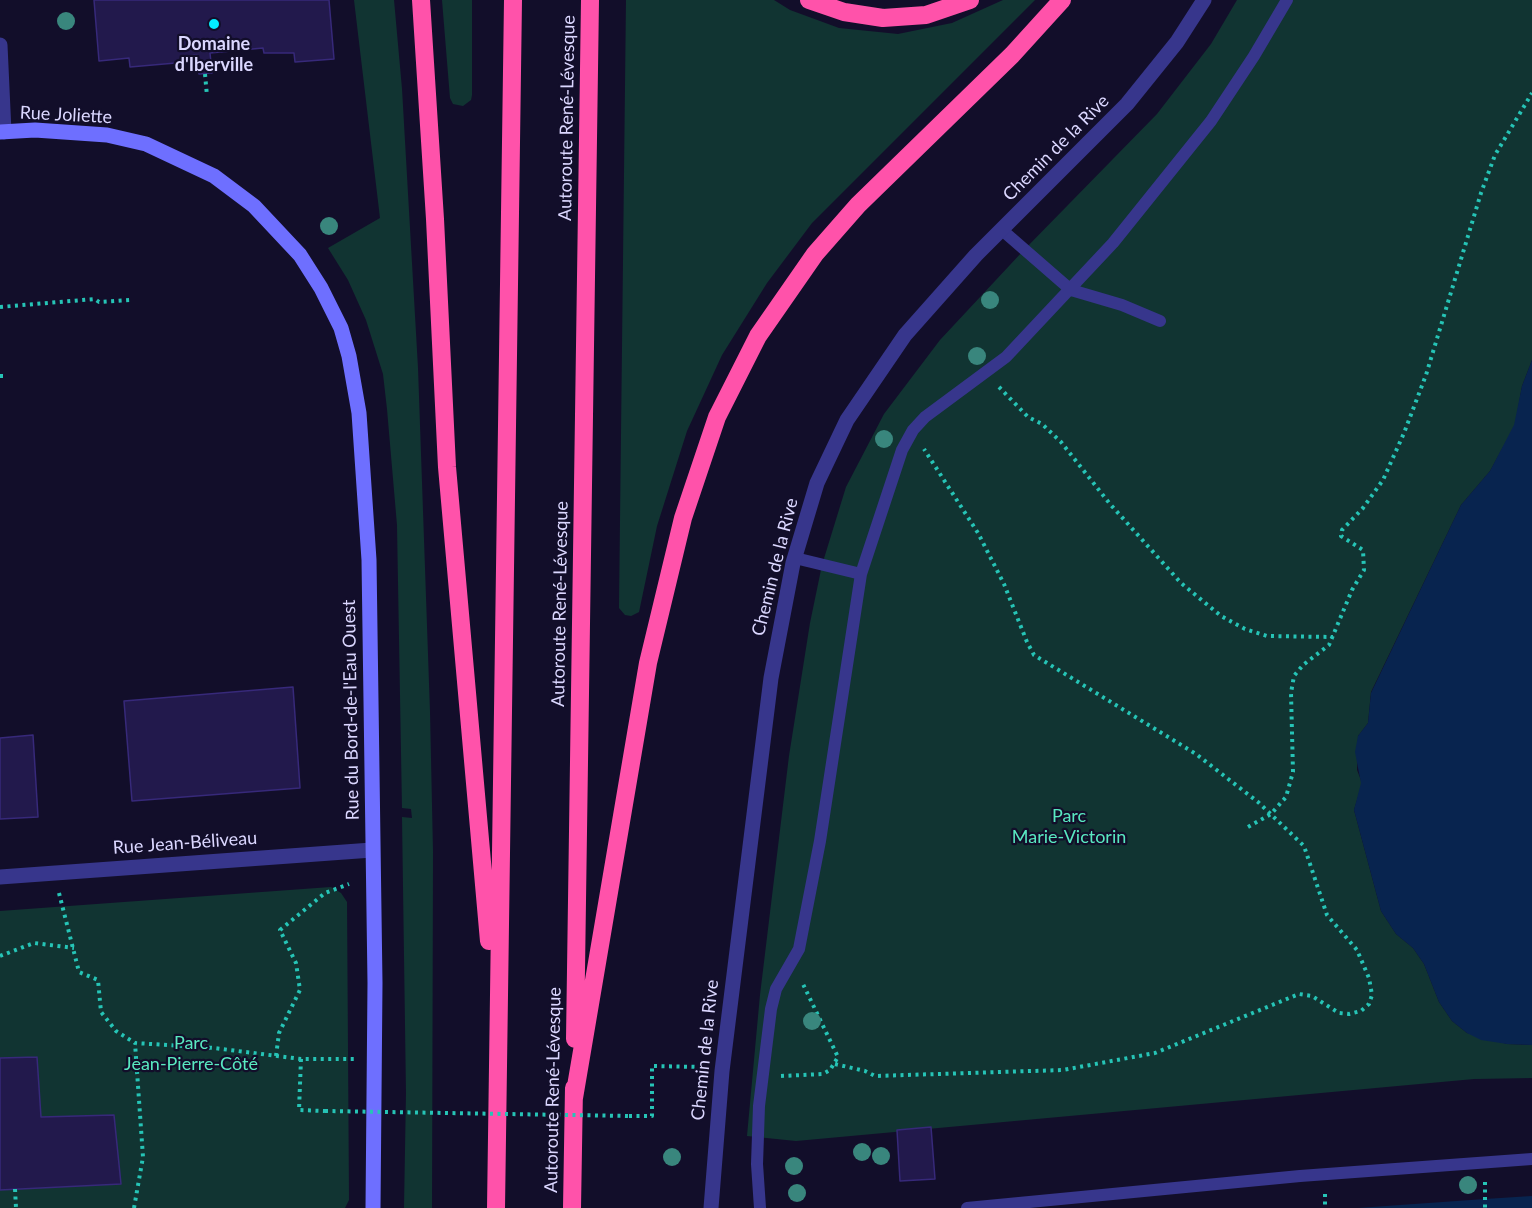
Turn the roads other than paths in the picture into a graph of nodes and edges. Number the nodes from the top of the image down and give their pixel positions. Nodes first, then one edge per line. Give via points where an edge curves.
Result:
1 (421, 0) edge
2 (513, 0) edge
3 (590, 0) edge
4 (808, 0) edge
5 (970, 0) edge
6 (1062, 0) edge
7 (1204, 0) edge
8 (1287, 0) edge
9 (0, 45) edge
10 (2, 132) edge
11 (1002, 230) junction
12 (281, 232) joint
13 (1071, 290) junction
14 (1160, 321) dead end
15 (795, 558) junction
16 (861, 574) junction
17 (372, 850) junction
18 (0, 877) edge
19 (499, 1045) junction
20 (574, 1098) junction
21 (1532, 1159) edge
22 (373, 1208) edge
23 (496, 1208) edge
24 (572, 1208) edge
25 (711, 1208) edge
26 (760, 1208) edge
27 (967, 1208) edge

1 - 19 highway via 447,467
2 - 19 highway
3 - 20 highway, Autoroute René-Lévesque
4 - 5 highway via 844,12 883,18 926,15
6 - 20 highway via 1012,55 858,205 815,254 758,336 721,408 683,518 648,663
7 - 11 street, Chemin de la Rive via 1177,42 1127,104
8 - 13 lane via 1211,121
9 - 10 street
10 - 12 street, Rue Joliette via 87,132 146,144 214,176
11 - 13 lane
11 - 15 street, Chemin de la Rive via 905,335 847,420 817,483
12 - 17 street, Rue du Bord-de-l'Eau Ouest via 310,269 329,303 346,343 357,394 370,584
13 - 14 lane
13 - 16 lane via 988,372 925,417 910,436
15 - 16 lane
15 - 25 street, Chemin de la Rive via 776,644 754,796 722,1071
16 - 26 lane via 820,841 799,949 776,989 771,1009 757,1164
17 - 18 street, Rue Jean-Béliveau
17 - 22 street, Rue du Bord-de-l'Eau Ouest
19 - 23 highway
20 - 24 highway, Autoroute René-Lévesque
21 - 27 lane via 1300,1176

